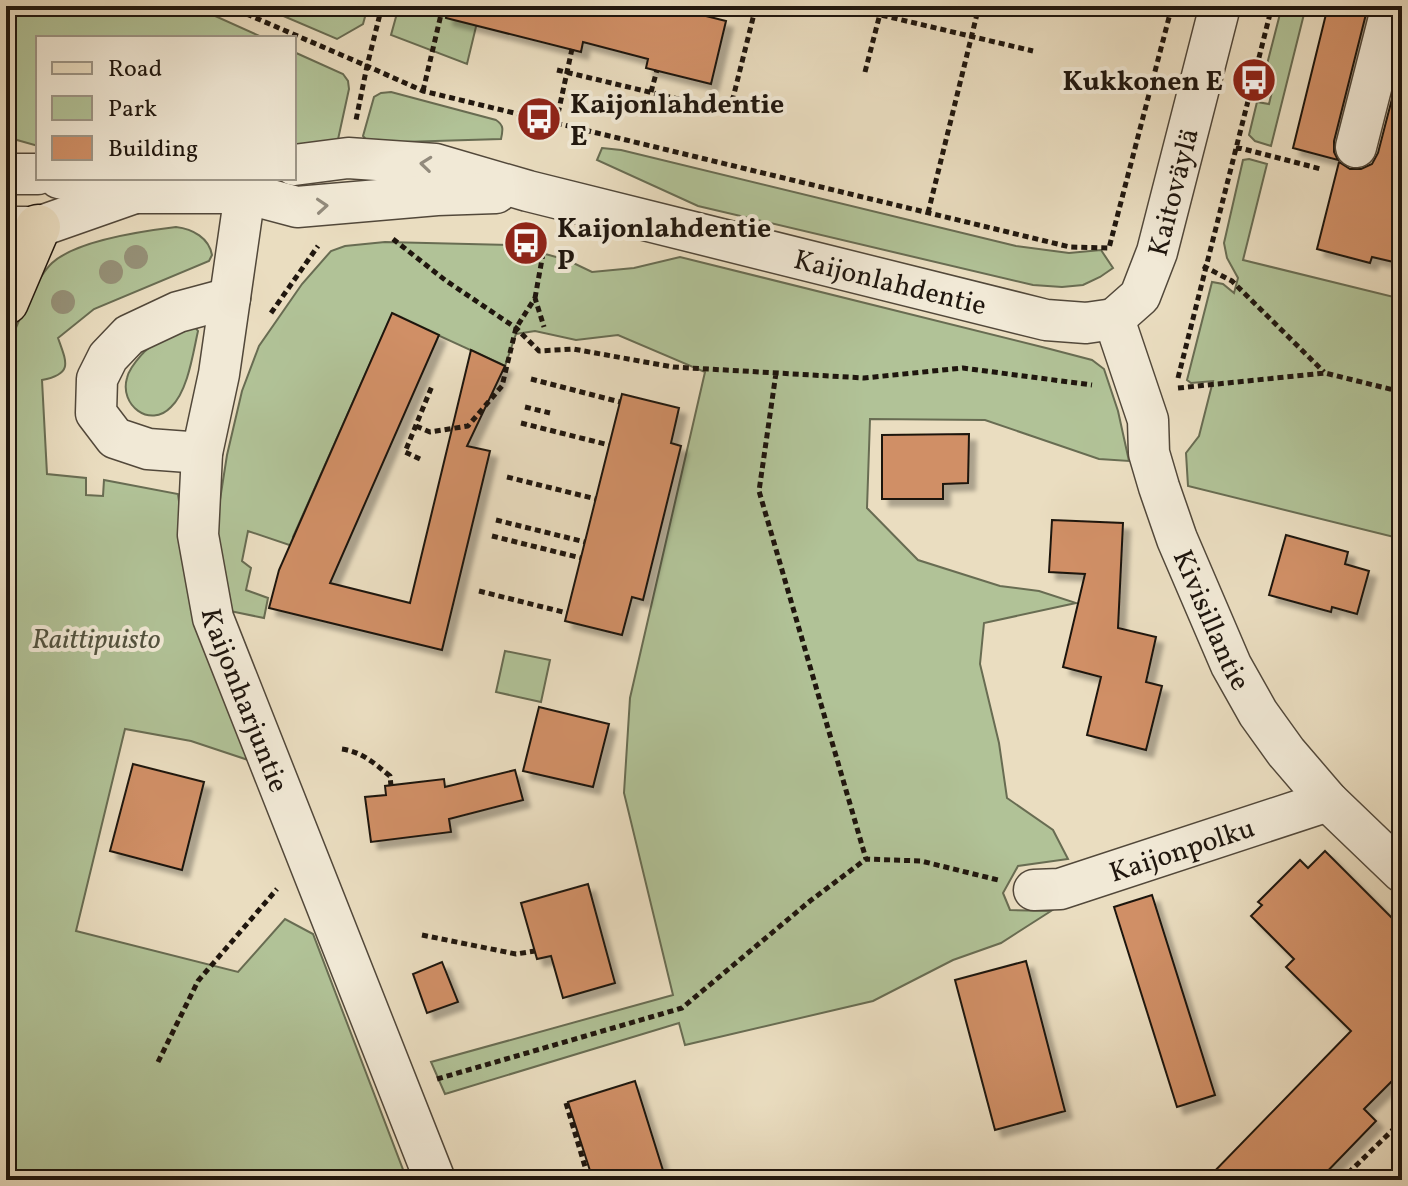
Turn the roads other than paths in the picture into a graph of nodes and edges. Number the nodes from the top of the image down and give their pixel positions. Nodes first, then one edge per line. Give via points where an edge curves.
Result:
1 (1220, 6) edge
2 (1392, 6) edge
3 (1356, 147) dead end
4 (296, 165) edge
5 (6, 174) edge
6 (36, 174) edge
7 (69, 180) edge
8 (259, 186) edge
9 (528, 191) junction
10 (136, 193) junction
11 (22, 227) edge
12 (230, 298) junction
13 (6, 302) edge
14 (1114, 319) junction
15 (202, 453) junction
16 (1328, 801) junction
17 (1402, 872) edge
18 (1034, 890) road end
19 (435, 1180) edge

1 - 14 street, Kaitoväylä via 1157,252 1140,296
2 - 3 street
9 -> 4 street, Kaijonlahdentie via 435,164 348,158
5 - 6 street
7 - 10 street, Kaijonlahdentie
8 -> 9 street, Kaijonlahdentie via 297,207
8 - 10 street, Kaijonlahdentie
8 - 12 street, Kaijonharjuntie
9 - 14 street, Kaijonlahdentie via 1046,320
10 - 11 street, Kaijonlahdentie
11 - 13 main road
12 - 15 street, Kaijonharjuntie
12 - 15 street via 178,312 129,335 108,357 97,379 96,413 115,438 148,449
14 - 16 street, Kivisillantie via 1157,390 1148,420 1149,453 1177,539 1231,665 1258,713
15 - 19 street, Kaijonharjuntie via 198,535 213,618
16 - 17 street, Kivisillantie
16 - 18 street, Kaijonpolku via 1060,889

